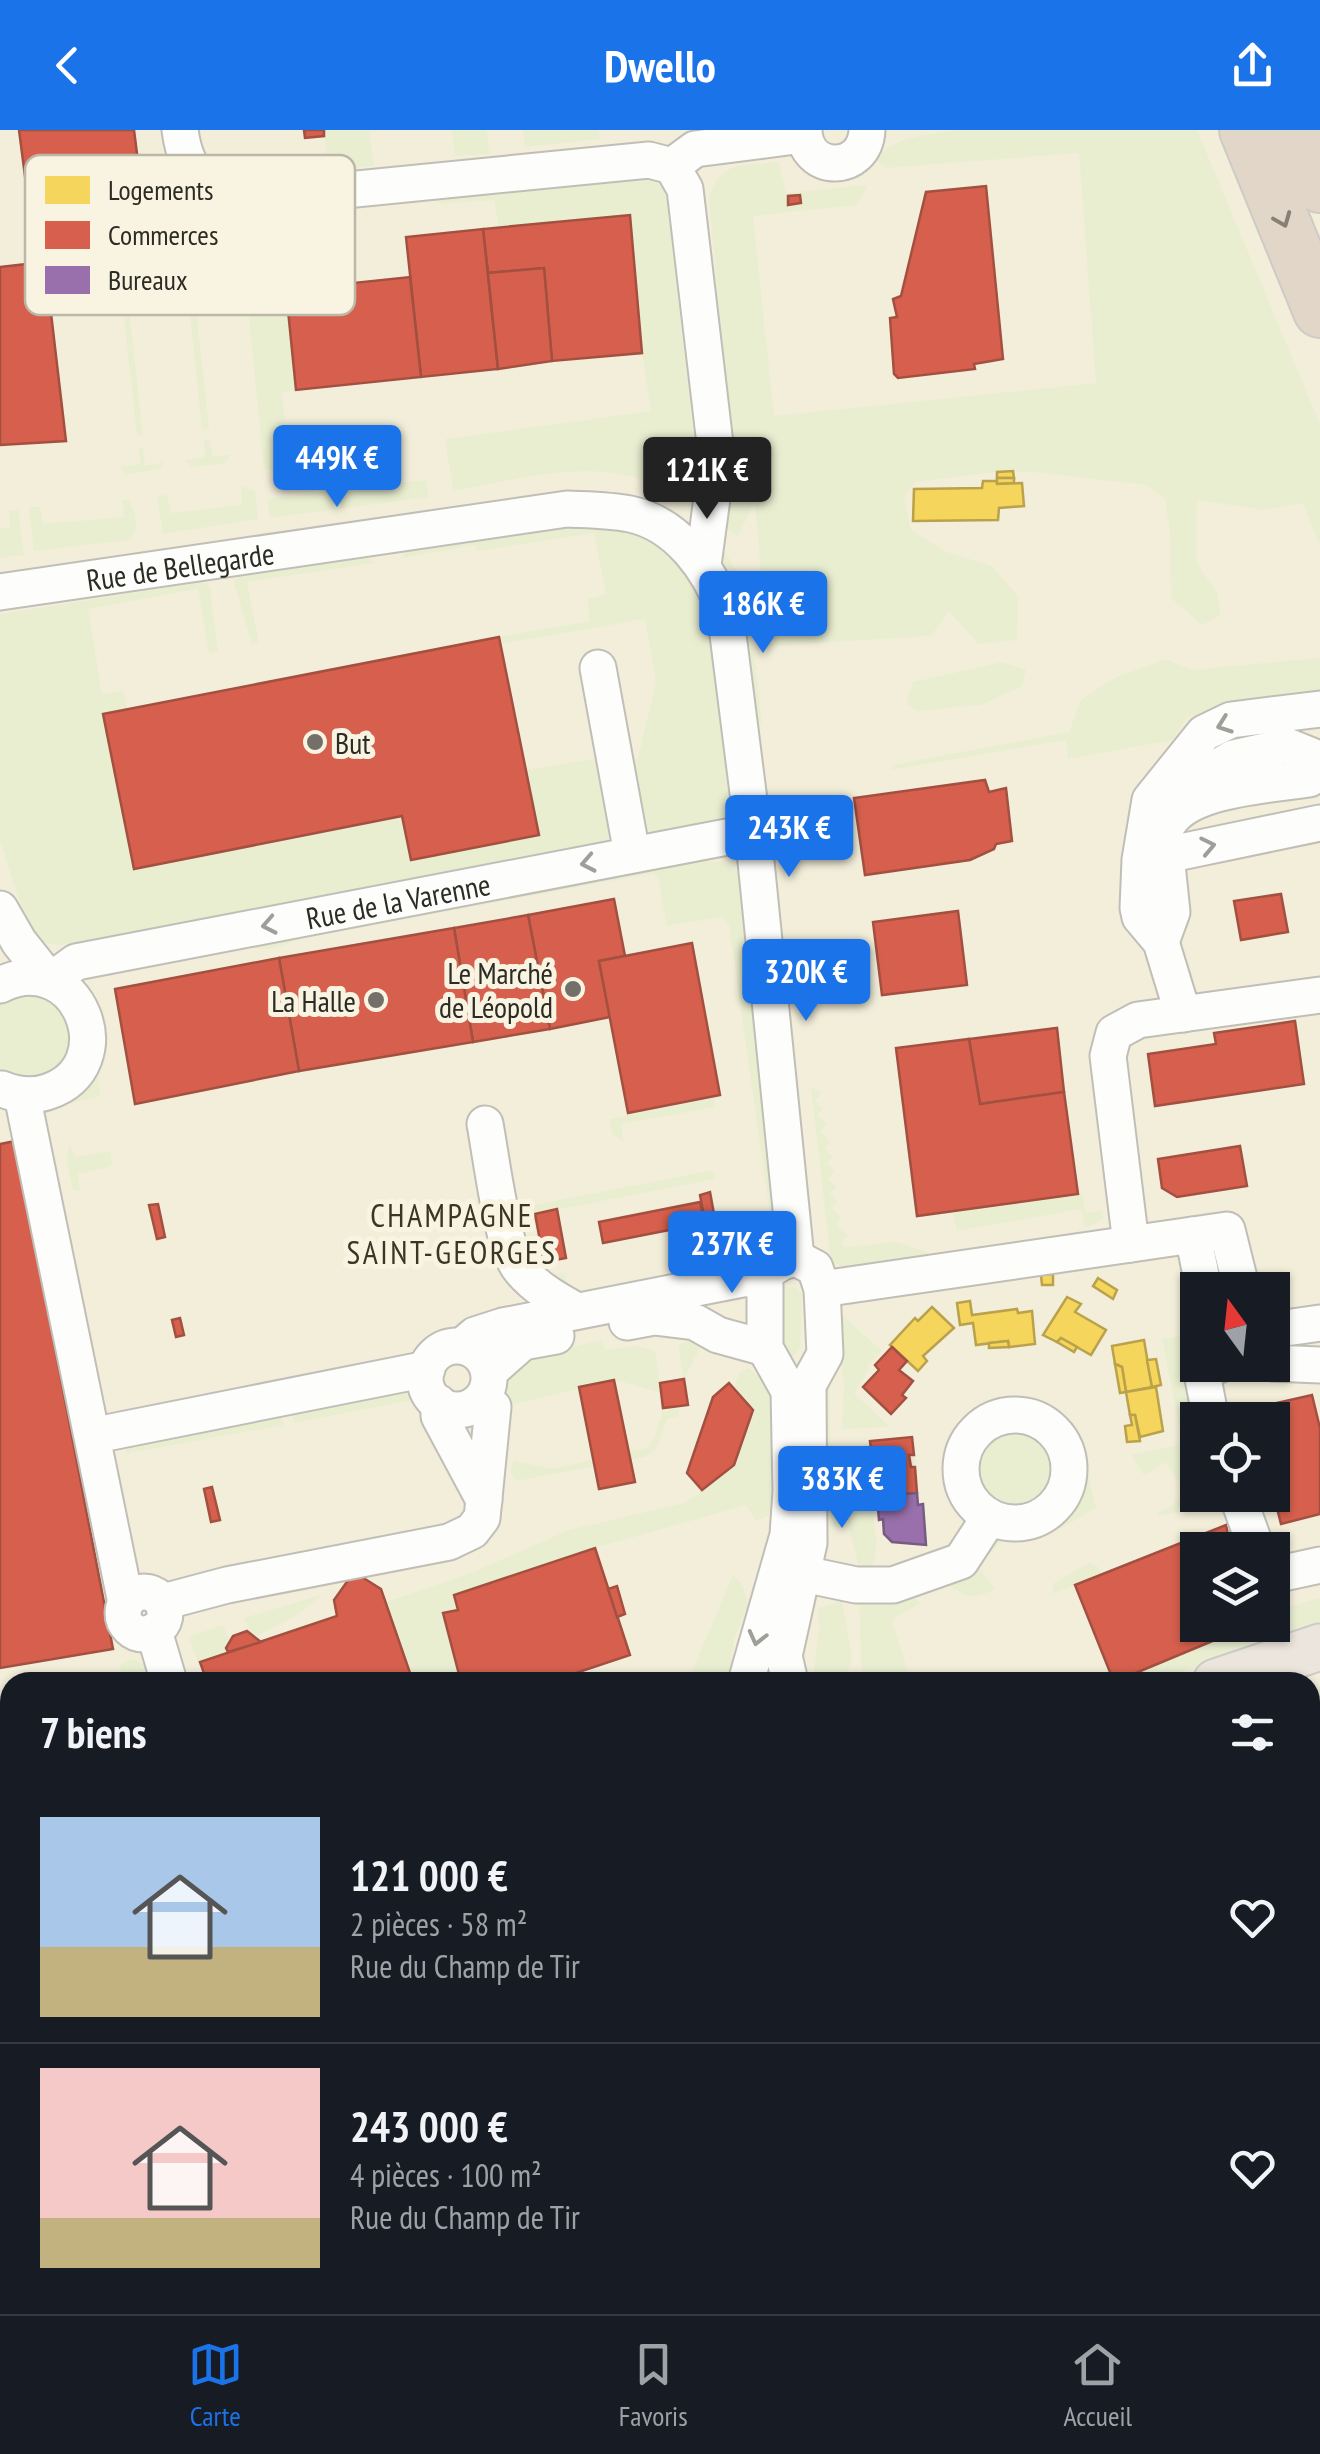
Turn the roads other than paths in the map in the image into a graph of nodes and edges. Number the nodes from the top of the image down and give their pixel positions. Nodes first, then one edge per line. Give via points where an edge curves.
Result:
1 (180, 130) edge
2 (867, 130) edge
3 (1246, 130) edge
4 (1296, 130) edge
5 (803, 132) edge
6 (187, 155) edge
7 (672, 166) junction
8 (1320, 186) edge
9 (355, 189) edge
10 (1320, 310) edge
11 (716, 481) junction
12 (663, 528) junction
13 (703, 565) junction
14 (0, 592) edge
15 (598, 668) dead end
16 (1320, 710) edge
17 (1180, 808) dead end
18 (1320, 823) edge
19 (753, 832) junction
20 (632, 854) junction
21 (1153, 857) junction
22 (0, 910) edge
23 (0, 955) edge
24 (50, 981) junction
25 (0, 985) edge
26 (1320, 995) edge
27 (1183, 1014) junction
28 (20, 1092) edge
29 (485, 1124) dead end
30 (1193, 1235) junction
31 (1131, 1244) junction
32 (796, 1258) junction
33 (1200, 1272) edge
34 (1238, 1272) edge
35 (764, 1278) junction
36 (822, 1289) junction
37 (577, 1312) junction
38 (1320, 1324) edge
39 (1290, 1328) edge
40 (462, 1346) junction
41 (787, 1364) junction
42 (1290, 1364) edge
43 (1320, 1365) edge
44 (427, 1368) junction
45 (485, 1385) junction
46 (438, 1404) junction
47 (112, 1432) junction
48 (484, 1500) junction
49 (989, 1518) dead end
50 (1320, 1565) edge
51 (791, 1567) junction
52 (1290, 1572) edge
53 (147, 1607) junction
54 (1320, 1647) edge
55 (1320, 1661) edge
56 (166, 1672) edge
57 (750, 1672) edge
58 (788, 1672) edge
59 (1246, 1672) edge
60 (1288, 1672) edge

1 - 6 street
2 - 5 street via 863,150 838,165 811,154
3 -> 10 highway
4 - 8 highway
5 - 7 street via 695,149
7 - 9 street via 649,160
7 - 11 street via 685,189
11 - 12 street
11 - 13 street
12 - 13 street, Rue de Bellegarde
12 - 14 street, Rue de Bellegarde via 632,514 568,508
13 - 19 street via 725,611
15 - 20 street
16 -> 21 street via 1231,720 1204,733 1150,800
17 - 21 street
21 -> 18 street
19 - 20 street, Rue de la Varenne
19 - 32 street
20 -> 24 street, Rue de la Varenne via 76,962
21 - 27 street via 1172,912 1161,942
22 - 23 street
22 - 24 street
24 - 25 street, Rue de la Varenne via 30,977
24 - 28 street via 85,1016 80,1066 55,1089
26 - 27 street
27 - 31 street via 1138,1020 1114,1033 1108,1056
28 - 47 street
28 - 53 street
29 - 37 street via 518,1268
30 - 31 street
30 - 33 street
30 - 34 street via 1227,1230
31 - 36 street
32 - 35 street
32 - 36 street via 815,1268
35 - 37 street
35 - 41 street
36 - 41 street via 825,1354
37 - 40 street via 475,1334
38 - 39 street
40 - 44 street via 436,1354
40 - 45 street via 480,1355
41 - 45 street via 695,1322 654,1317 522,1342
41 - 51 street via 808,1385 810,1529
42 - 43 street
44 - 46 street via 427,1388
44 - 47 street
45 - 46 street via 466,1408
45 - 48 street via 493,1407
46 - 48 street
47 - 53 street
48 - 53 street via 472,1531 449,1542
49 - 51 street via 960,1560 892,1585 856,1585
50 - 52 street
51 -> 57 street
51 - 58 street
53 - 56 street
54 - 59 main road
55 - 60 main road

